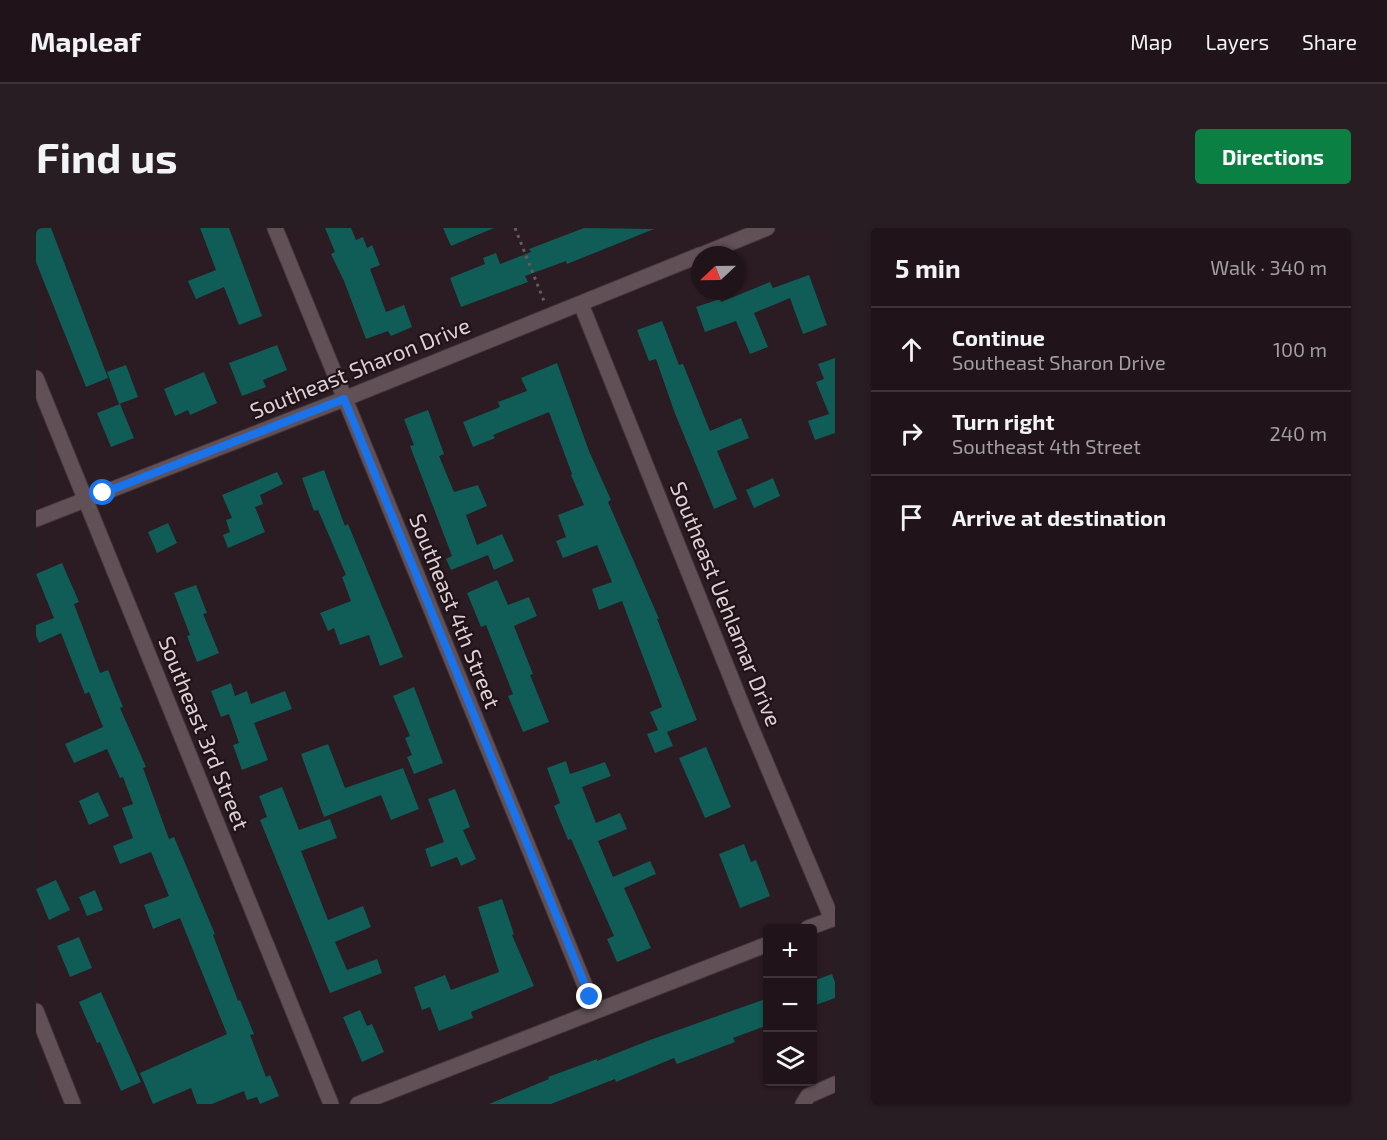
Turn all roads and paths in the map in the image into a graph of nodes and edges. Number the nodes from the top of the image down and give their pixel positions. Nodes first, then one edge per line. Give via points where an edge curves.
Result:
1 (275, 228) edge
2 (515, 228) edge
3 (767, 228) edge
4 (723, 246) edge
5 (691, 259) edge
6 (581, 304) junction
7 (550, 317) junction
8 (36, 378) edge
9 (344, 399) junction
10 (85, 500) junction
11 (36, 519) edge
12 (834, 919) edge
13 (817, 925) edge
14 (763, 946) edge
15 (596, 1010) junction
16 (36, 1011) edge
17 (835, 1084) edge
18 (74, 1104) edge
19 (331, 1104) edge
20 (358, 1104) edge
21 (803, 1104) edge

1 - 9 street, Southeast 4th Street
2 - 7 path
3 - 4 street, Southeast Sharon Drive
5 - 6 street, Southeast Sharon Drive
6 - 7 street, Southeast Sharon Drive
6 - 12 street, Southeast Uehlamar Drive via 750,725
7 - 9 street, Southeast Sharon Drive
8 - 10 street, Southeast 3rd Street
9 - 10 street, Southeast Sharon Drive
9 - 15 street, Southeast 4th Street
10 - 11 street, Southeast Sharon Drive
10 - 19 street, Southeast 3rd Street
12 - 13 street
14 - 15 street
15 - 20 street
16 - 18 street
17 - 21 street via 808,1096

